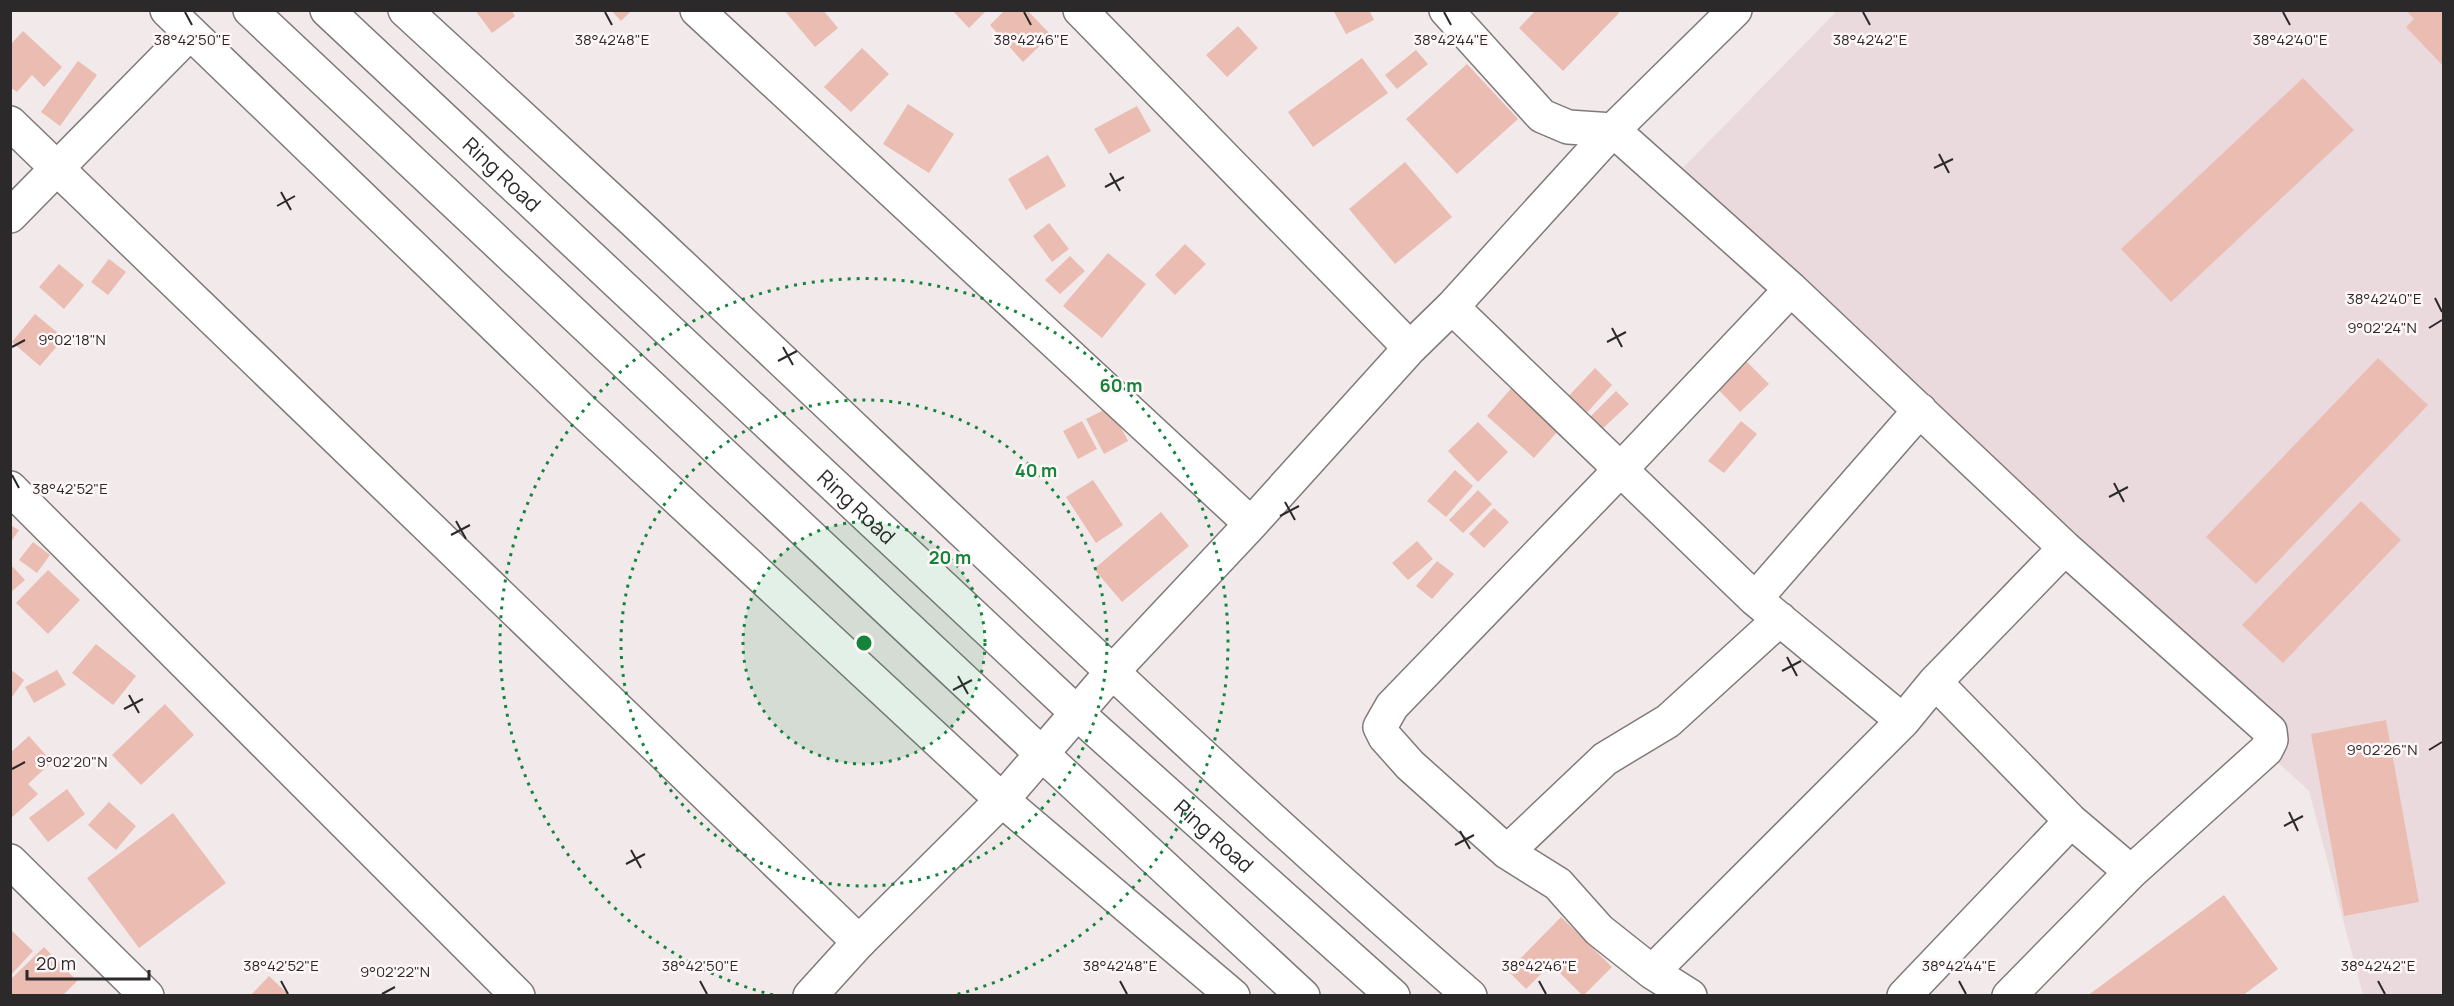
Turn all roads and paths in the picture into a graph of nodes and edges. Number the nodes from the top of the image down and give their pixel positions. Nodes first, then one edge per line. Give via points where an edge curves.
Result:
1 (167, 10) edge
2 (250, 10) edge
3 (327, 10) edge
4 (405, 10) edge
5 (696, 10) edge
6 (1080, 10) edge
7 (1446, 10) edge
8 (1735, 10) edge
9 (190, 33) junction
10 (10, 123) edge
11 (1612, 130) junction
12 (56, 169) junction
13 (10, 216) edge
14 (1791, 289) junction
15 (1452, 307) junction
16 (1410, 348) junction
17 (1920, 410) junction
18 (1620, 470) junction
19 (10, 488) edge
20 (1251, 524) junction
21 (2065, 548) junction
22 (1755, 599) junction
23 (1780, 620) junction
24 (1112, 672) junction
25 (1935, 682) junction
26 (1077, 713) junction
27 (1903, 721) junction
28 (1042, 754) junction
29 (1002, 800) junction
30 (2071, 821) junction
31 (1507, 852) junction
32 (10, 861) edge
33 (2131, 872) junction
34 (859, 942) junction
35 (1652, 972) junction
36 (147, 996) edge
37 (518, 996) edge
38 (810, 996) edge
39 (1233, 996) edge
40 (1303, 996) edge
41 (1393, 996) edge
42 (1470, 996) edge
43 (1690, 996) edge
44 (1904, 996) edge
45 (2009, 996) edge

1 - 9 main road
2 - 28 main road
3 - 26 main road, Ring Road
4 - 24 main road
5 - 20 main road
6 - 16 main road
7 - 11 main road via 1542,116 1568,128
8 - 11 main road
9 - 12 main road
9 - 29 main road via 584,412
10 - 12 main road
11 - 14 main road
11 - 15 main road
12 - 13 main road
12 - 34 main road
14 - 17 main road
14 - 18 main road
15 - 16 main road
15 - 18 main road
16 - 20 main road
17 - 21 main road
17 - 22 main road
18 - 22 main road
18 - 31 main road via 1392,706 1380,727 1410,765
19 - 37 main road
20 - 24 main road
21 - 25 main road
21 - 33 main road via 2270,731 2266,750
22 - 23 main road
23 - 27 main road
23 - 31 main road via 1668,721 1605,759
24 - 26 main road
24 - 42 main road
25 - 27 main road
25 - 30 main road
26 - 28 main road
26 - 41 main road, Ring Road
27 - 35 main road
28 - 29 main road
28 - 40 main road
29 - 34 main road
29 - 39 main road
30 - 33 main road
30 - 44 main road
31 - 35 main road via 1558,884 1599,930
32 - 36 main road
33 - 45 main road
34 - 38 main road
35 - 43 main road

